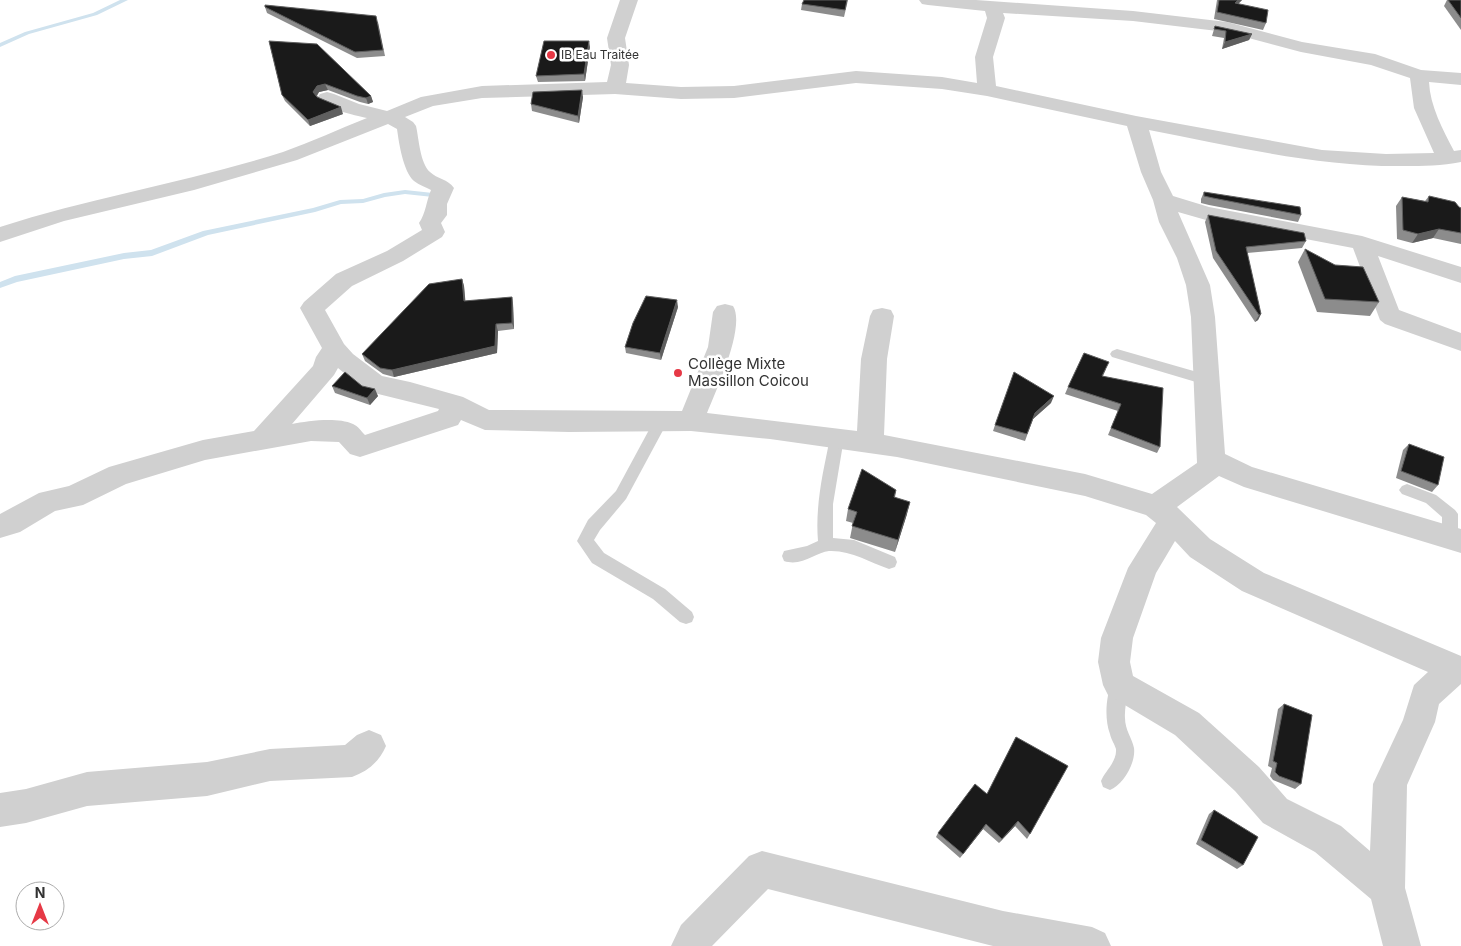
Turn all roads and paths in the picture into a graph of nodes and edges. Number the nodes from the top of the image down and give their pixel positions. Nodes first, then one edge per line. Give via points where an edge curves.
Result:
1 (629, 0) edge
2 (928, 0) edge
3 (992, 7) junction
4 (1419, 75) junction
5 (1461, 79) edge
6 (614, 88) junction
7 (988, 90) junction
8 (327, 98) dead end
9 (389, 117) junction
10 (1136, 122) junction
11 (1454, 158) edge
12 (1164, 200) junction
13 (0, 234) edge
14 (1362, 243) junction
15 (1461, 275) edge
16 (725, 312) dead end
17 (882, 316) dead end
18 (1461, 342) edge
19 (335, 350) junction
20 (1117, 354) dead end
21 (1206, 380) junction
22 (454, 404) junction
23 (661, 421) junction
24 (691, 421) junction
25 (837, 438) junction
26 (262, 440) junction
27 (870, 444) junction
28 (1212, 460) junction
29 (1407, 490) dead end
30 (1164, 513) junction
31 (0, 526) edge
32 (1456, 540) edge
33 (826, 544) junction
34 (790, 556) dead end
35 (889, 562) dead end
36 (686, 617) dead end
37 (1458, 670) edge
38 (1119, 685) junction
39 (369, 746) dead end
40 (1110, 781) dead end
41 (0, 810) edge
42 (1387, 888) junction
43 (690, 946) edge
44 (1092, 946) edge
45 (1402, 946) edge

1 - 6 street via 616,38 620,65
2 - 3 street
3 - 4 street via 1133,16 1227,28 1301,48 1375,60
3 - 7 street via 996,18 984,57
4 - 5 street
4 - 11 street via 1433,131
6 - 7 street via 681,93 734,92 856,77
6 - 9 street via 482,92 428,102
7 - 10 street
8 - 9 street via 353,109
9 - 13 street via 290,156
9 - 19 street via 406,126 413,160 421,176 443,188 436,204 436,215 430,223 434,232 395,256 344,280 312,308
10 - 11 street via 1322,156 1386,160
10 - 12 street via 1151,172
12 - 14 street via 1206,214
12 - 21 street via 1170,222 1198,285
14 - 15 street
14 - 18 street via 1389,314
16 - 24 street via 720,347
17 - 27 street via 874,360
19 - 22 street via 375,384
19 - 26 street via 328,357 325,369
20 - 21 lane
21 - 28 street
22 - 23 street via 485,420
22 - 26 street via 450,418 360,447 346,432 311,431
23 - 24 street
23 - 36 lane via 621,496 594,525 585,541 598,558 659,594
24 - 25 street
25 - 27 street
25 - 33 lane via 827,490
26 - 31 street via 203,450 119,476 73,497 49,501 10,524
27 - 30 street via 1085,485
28 - 30 street via 1208,470
28 - 32 street via 1244,476
29 - 32 lane via 1431,499 1450,514
30 - 37 street via 1200,548 1254,582
30 - 38 street via 1163,537 1143,568 1117,638 1114,662
33 - 34 lane via 810,552
33 - 35 lane via 854,547
37 - 42 street via 1425,696 1419,722 1390,784
38 - 40 lane via 1114,716 1117,736 1125,749 1120,770
38 - 42 street via 1187,724 1275,811 1328,839
39 - 41 street via 352,761 270,765 207,779 87,789
42 - 45 street
43 - 44 street via 694,938 762,869 1003,930

